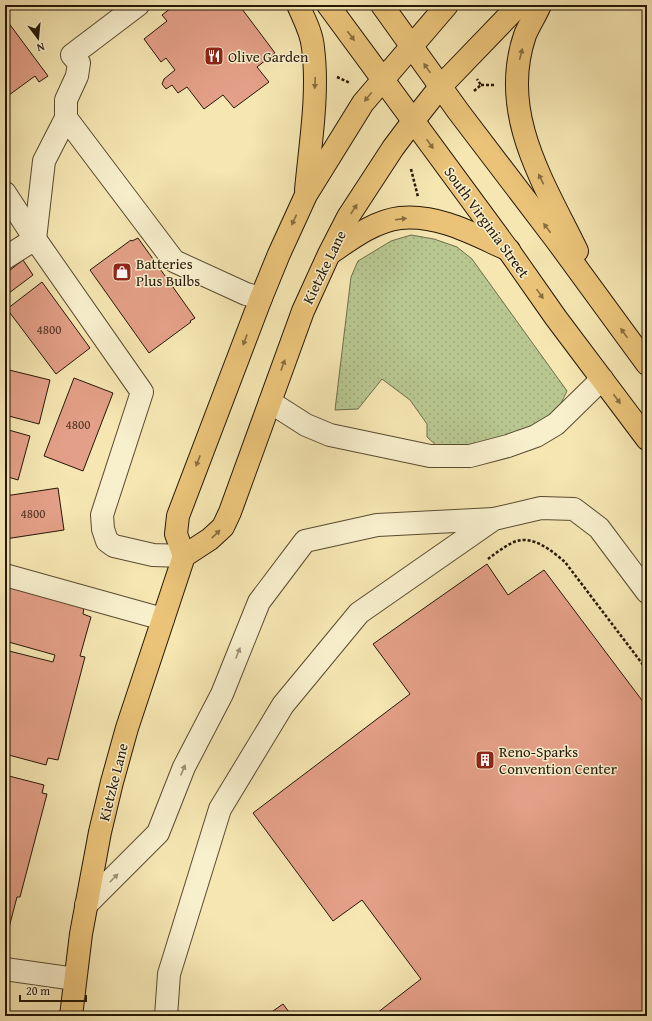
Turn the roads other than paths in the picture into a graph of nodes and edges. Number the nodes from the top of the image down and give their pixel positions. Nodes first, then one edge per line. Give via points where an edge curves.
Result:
1 (138, 5) edge
2 (298, 5) edge
3 (328, 5) edge
4 (382, 5) edge
5 (447, 5) edge
6 (519, 5) edge
7 (540, 5) edge
8 (411, 45) junction
9 (383, 78) junction
10 (440, 86) junction
11 (66, 118) junction
12 (414, 120) junction
13 (5, 193) edge
14 (306, 195) junction
15 (35, 239) junction
16 (509, 251) junction
17 (329, 254) junction
18 (5, 258) edge
19 (261, 298) junction
20 (602, 302) junction
21 (647, 364) edge
22 (602, 379) junction
23 (270, 402) junction
24 (647, 439) edge
25 (494, 519) junction
26 (184, 556) junction
27 (5, 575) edge
28 (647, 592) edge
29 (163, 619) junction
30 (86, 905) junction
31 (5, 969) edge
32 (75, 978) junction
33 (71, 1016) edge
34 (166, 1016) edge

1 - 11 street via 72,55 79,64 77,76 66,100
2 -> 14 main road via 307,23 313,47 315,75
3 -> 9 main road, South Virginia Street
4 - 8 main road
5 - 8 main road
6 - 10 main road, Kietzke Lane
20 -> 7 main road via 532,160 518,108 518,62 525,34
8 - 9 main road
10 -> 8 main road
9 - 12 main road, South Virginia Street
9 -> 14 main road via 363,103
10 - 12 main road, Kietzke Lane
20 -> 10 main road
11 - 15 street via 44,161
11 - 19 street via 174,261 246,294
12 -> 16 main road, South Virginia Street
17 -> 12 main road, Kietzke Lane via 348,217
13 - 15 street
14 -> 19 main road
15 - 18 street
15 - 26 street via 142,392 102,515 102,529 107,541 114,546 153,555
17 -> 16 main road via 359,234 400,218 426,218 448,224
16 -> 22 main road, South Virginia Street
23 -> 17 main road, Kietzke Lane via 303,311
19 -> 26 main road via 178,516 176,534
21 -> 20 main road
22 - 23 street via 556,424 536,436 470,456 430,456 330,435 306,425
22 -> 24 main road, South Virginia Street
26 -> 23 main road, Kietzke Lane via 223,527
25 - 28 street via 541,508 574,509 599,528
30 -> 25 street via 158,834 184,767 222,694 260,602 305,541 377,525
25 - 34 street via 359,613 283,705 220,809 169,974
26 - 29 main road, Kietzke Lane
27 - 29 street
29 - 30 main road, Kietzke Lane via 112,782
30 - 32 main road, Kietzke Lane
31 - 32 street
32 - 33 main road, Kietzke Lane

